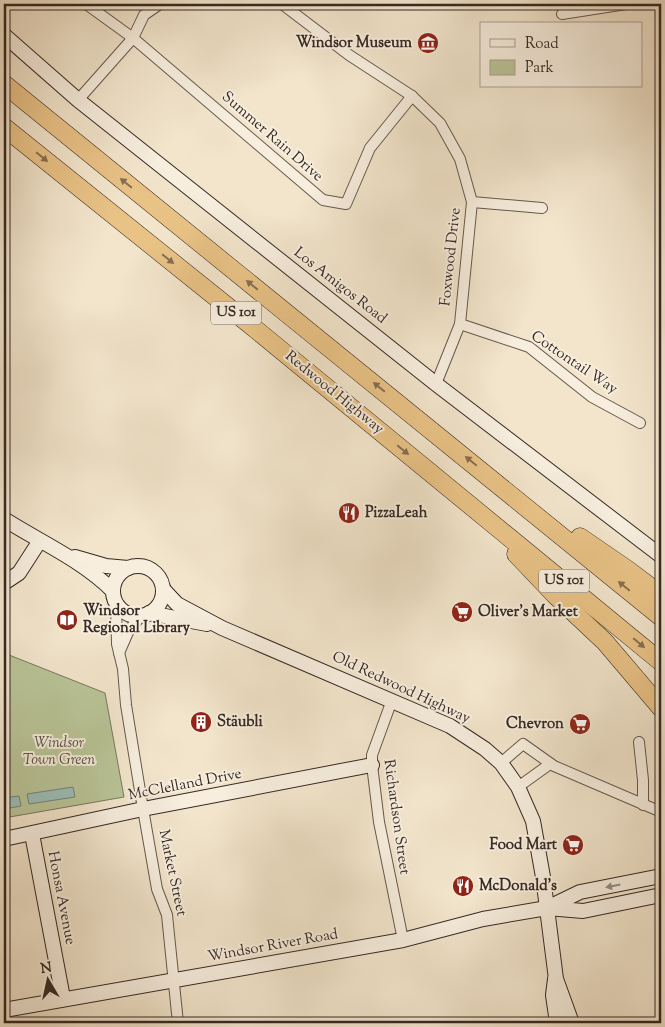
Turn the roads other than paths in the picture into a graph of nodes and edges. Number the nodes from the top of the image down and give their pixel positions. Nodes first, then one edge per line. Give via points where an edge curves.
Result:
1 (86, 4) edge
2 (160, 4) edge
3 (282, 4) edge
4 (626, 4) edge
5 (562, 14) dead end
6 (4, 35) edge
7 (133, 38) junction
8 (4, 84) edge
9 (412, 96) junction
10 (78, 100) junction
11 (4, 127) edge
12 (472, 202) junction
13 (542, 208) dead end
14 (460, 324) junction
15 (436, 384) junction
16 (640, 423) dead end
17 (493, 479) junction
18 (466, 501) junction
19 (4, 519) edge
20 (39, 542) junction
21 (67, 556) junction
22 (661, 556) edge
23 (128, 568) junction
24 (4, 584) edge
25 (163, 590) junction
26 (661, 596) edge
27 (114, 597) junction
28 (145, 614) junction
29 (661, 617) edge
30 (222, 628) junction
31 (119, 654) junction
32 (661, 662) edge
33 (392, 700) junction
34 (661, 708) edge
35 (639, 742) dead end
36 (501, 763) junction
37 (550, 764) junction
38 (372, 765) junction
39 (518, 787) junction
40 (643, 805) junction
41 (143, 809) junction
42 (659, 811) dead end
43 (32, 834) junction
44 (4, 839) edge
45 (661, 876) edge
46 (661, 895) edge
47 (547, 908) junction
48 (403, 940) junction
49 (556, 979) junction
50 (174, 980) junction
51 (63, 998) junction
52 (4, 1010) edge
53 (178, 1023) edge
54 (557, 1023) edge
55 (572, 1023) edge

1 - 7 street
2 - 7 street via 144,15
3 - 9 street, Foxwood Drive via 349,55
4 - 5 street
6 - 10 main road, Los Amigos Road
7 - 9 street, Summer Rain Drive via 323,200 346,204 370,148
7 - 10 street
17 -> 8 highway, US 101
9 - 12 street, Foxwood Drive via 440,123 460,159
10 - 15 main road, Los Amigos Road
11 -> 18 highway, Redwood Highway / US 101
12 - 13 street
12 - 14 street, Foxwood Drive
14 - 15 street, Foxwood Drive
14 - 16 street, Cottontail Way via 529,347 592,397
15 - 22 main road, Los Amigos Road
17 - 26 highway
29 -> 17 highway, US 101
18 -> 32 highway, Redwood Highway / US 101
18 - 34 highway via 555,596 606,642
19 - 20 main road
20 - 21 main road
20 - 24 main road via 19,573
21 - 23 main road
21 - 27 main road via 99,578
23 - 25 main road via 150,569 160,580
23 - 27 main road via 117,577
25 - 28 main road via 160,604
25 - 30 main road, Old Redwood Highway via 177,604
27 - 28 main road via 126,613
27 - 31 street, Market Street
28 - 30 main road, Old Redwood Highway
28 - 31 street via 128,630
30 - 33 main road, Old Redwood Highway
31 - 41 street, Market Street
33 - 36 main road, Old Redwood Highway via 450,726 474,740
33 - 38 street, Richardson Street via 372,755
35 - 40 street via 644,780
36 - 37 street via 523,744
36 - 39 main road, Old Redwood Highway
37 - 39 street
37 - 40 street
38 - 41 main road, McClelland Drive
38 - 48 street, Richardson Street via 379,822
39 - 47 main road, Old Redwood Highway via 533,822
40 - 42 street
41 - 43 main road, McClelland Drive
41 - 50 street, Market Street via 157,889 167,915
43 - 44 main road, McClelland Drive
43 - 51 main road, Honsa Avenue
45 -> 47 main road via 580,892
46 - 47 main road via 583,911
47 - 48 main road, Windsor River Road via 483,919
47 - 49 main road, Old Redwood Highway
48 - 50 main road, Windsor River Road
49 - 54 main road via 553,995
49 - 55 main road
50 - 51 main road, Windsor River Road
50 - 53 street, Market Street
51 - 52 main road, Windsor River Road

